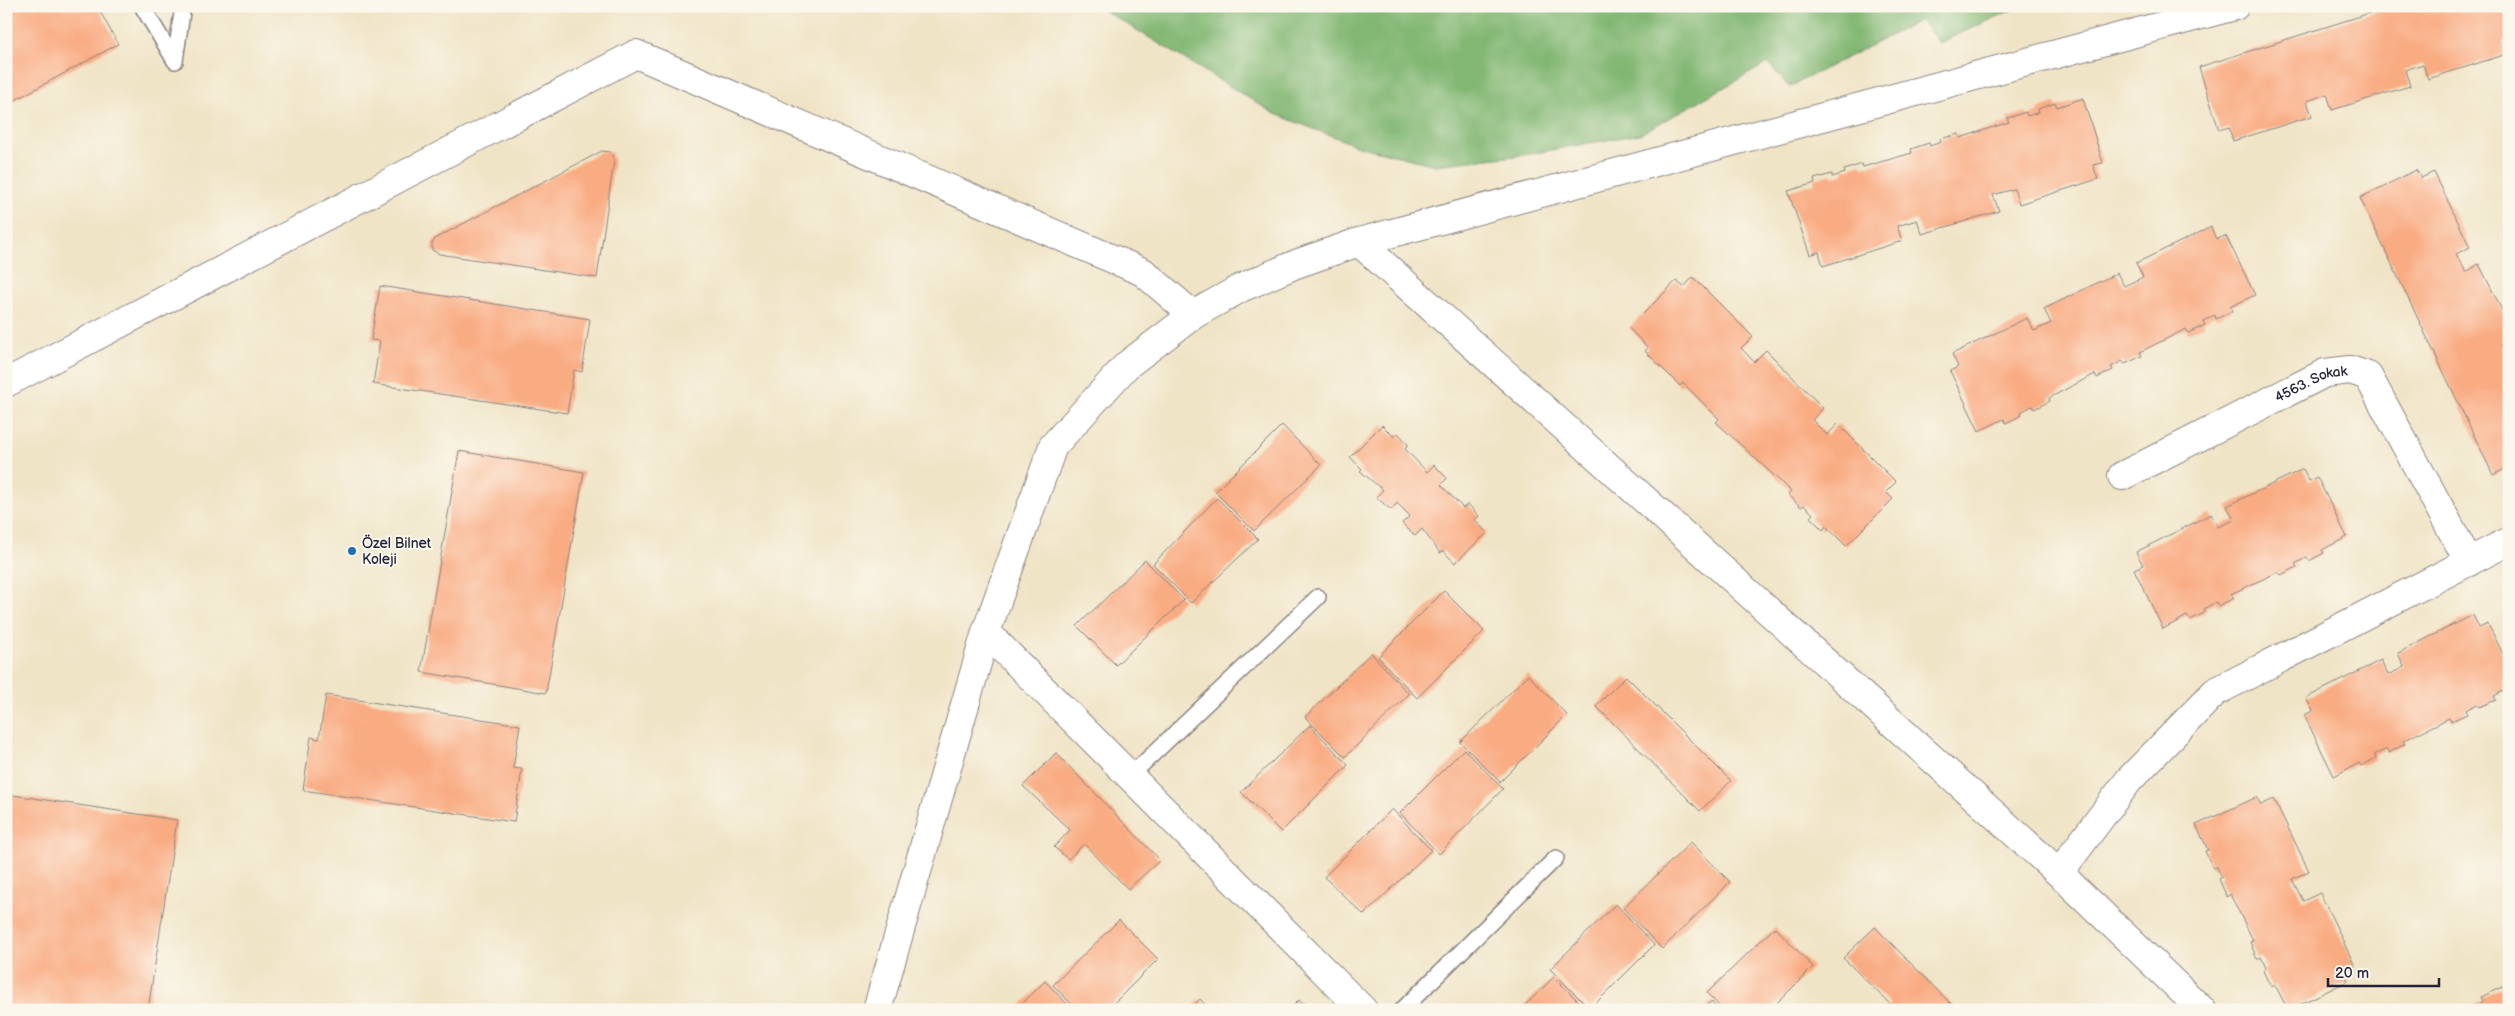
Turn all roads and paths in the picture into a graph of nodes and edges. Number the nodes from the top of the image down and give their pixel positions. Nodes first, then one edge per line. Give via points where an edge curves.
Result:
1 (142, 6) edge
2 (183, 6) edge
3 (2235, 6) edge
4 (1359, 242) junction
5 (1193, 315) junction
6 (6, 383) edge
7 (2122, 476) dead end
8 (2509, 541) edge
9 (2469, 562) junction
10 (1318, 597) dead end
11 (986, 632) junction
12 (1130, 776) junction
13 (1556, 858) dead end
14 (2059, 873) junction
15 (877, 1010) edge
16 (1363, 1010) edge
17 (1402, 1010) edge
18 (2202, 1010) edge

1 - 2 lane via 175,61
3 - 4 street
4 - 5 street via 1269,276
4 - 14 street
5 - 6 street via 1143,272 636,54
5 - 11 street via 1126,365 1053,446
7 - 9 street, 4563. Sokak via 2325,373 2350,370 2368,376
8 - 9 street
9 - 14 street via 2215,692 2129,780
10 - 12 lane
11 - 12 street
11 - 15 street
12 - 16 street
13 - 17 lane
14 - 18 street

